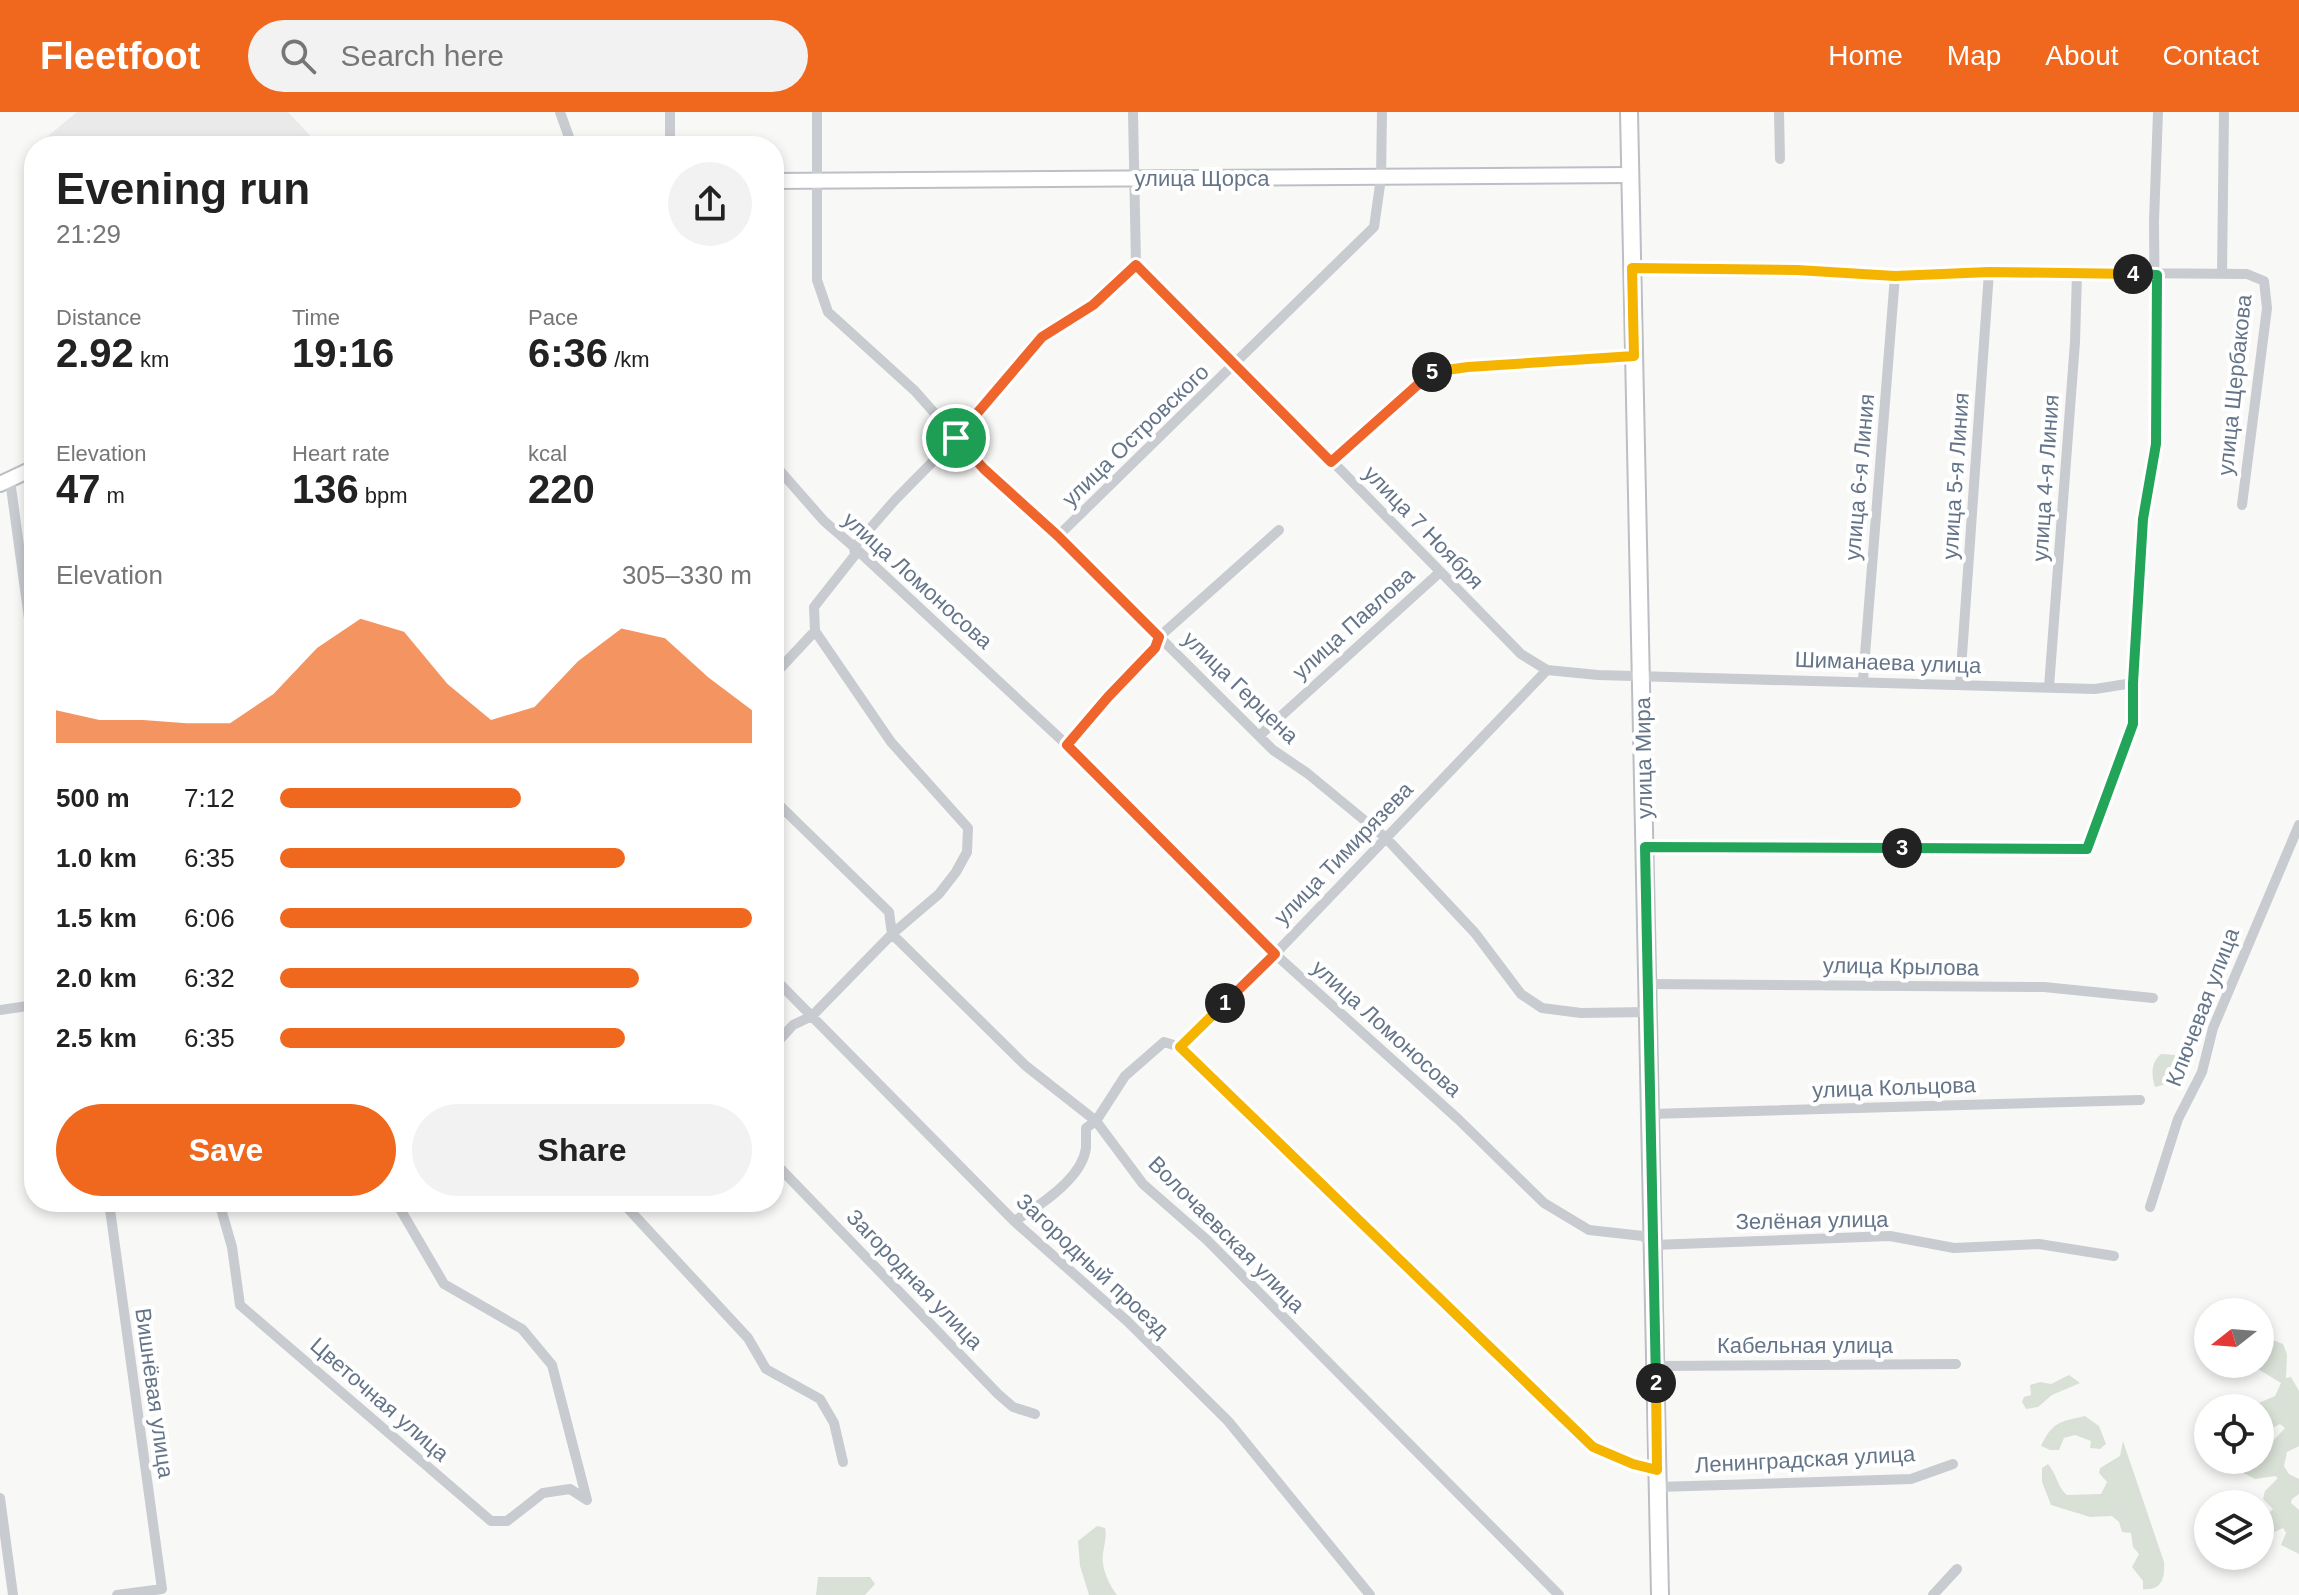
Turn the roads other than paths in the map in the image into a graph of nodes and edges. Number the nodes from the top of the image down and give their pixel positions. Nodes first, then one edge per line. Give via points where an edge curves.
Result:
1 (560, 112) edge
2 (670, 112) edge
3 (817, 112) edge
4 (1133, 112) edge
5 (1382, 112) edge
6 (1629, 112) edge
7 (1779, 112) edge
8 (2158, 112) edge
9 (2224, 112) edge
10 (569, 136) edge
11 (670, 136) edge
12 (1780, 159) dead end
13 (1630, 175) junction
14 (1135, 178) junction
15 (1381, 178) junction
16 (784, 181) edge
17 (817, 181) junction
18 (1136, 265) junction
19 (1632, 268) junction
20 (1989, 272) junction
21 (2077, 273) junction
22 (2222, 274) junction
23 (2157, 275) junction
24 (1895, 276) junction
25 (1634, 356) junction
26 (1237, 364) junction
27 (956, 438) junction
28 (1331, 462) junction
29 (24, 473) edge
30 (784, 475) edge
31 (5, 482) edge
32 (2242, 505) dead end
33 (1279, 530) dead end
34 (1058, 536) junction
35 (854, 547) junction
36 (1439, 573) junction
37 (24, 595) edge
38 (815, 631) junction
39 (1159, 637) junction
40 (784, 664) edge
41 (1547, 670) junction
42 (1641, 676) junction
43 (1863, 680) junction
44 (2133, 683) junction
45 (1960, 684) junction
46 (2049, 687) junction
47 (1259, 736) junction
48 (1067, 745) junction
49 (784, 810) edge
50 (2299, 825) edge
51 (1386, 838) junction
52 (1645, 847) junction
53 (892, 934) junction
54 (1275, 954) junction
55 (1648, 984) junction
56 (784, 988) edge
57 (2153, 998) dead end
58 (24, 1006) edge
59 (0, 1010) edge
60 (1648, 1012) junction
61 (812, 1016) junction
62 (784, 1035) edge
63 (1180, 1047) junction
64 (2140, 1100) dead end
65 (1650, 1114) junction
66 (1096, 1121) junction
67 (784, 1172) edge
68 (2150, 1207) dead end
69 (110, 1212) edge
70 (222, 1212) edge
71 (402, 1212) edge
72 (631, 1212) edge
73 (1014, 1221) junction
74 (1653, 1245) junction
75 (2114, 1256) dead end
76 (1956, 1364) dead end
77 (1655, 1366) junction
78 (1035, 1414) dead end
79 (843, 1462) dead end
80 (1953, 1464) dead end
81 (1658, 1478) junction
82 (0, 1498) edge
83 (1957, 1569) dead end
84 (13, 1595) edge
85 (117, 1595) edge
86 (1370, 1595) edge
87 (1559, 1595) edge
88 (1660, 1595) edge
89 (1933, 1595) edge

1 - 10 street
2 - 11 street
3 - 17 street, улица Герцена
4 - 14 street
5 - 15 street, улица Островского
6 - 13 main road, улица Мира
7 - 12 street
8 - 23 street
9 - 22 street
13 - 15 street, улица Щорса
13 - 19 main road, улица Мира
14 - 15 street, улица Щорса
14 - 17 street, улица Щорса
14 - 18 street
15 - 26 street, улица Островского via 1374,227
16 - 17 street, улица Щорса
17 - 27 street, улица Герцена via 817,280 828,312 915,391
18 - 26 street, улица 7 Ноября
18 - 27 street via 1093,305 1042,337
19 - 24 street
19 - 25 main road, улица Мира
20 - 21 street
20 - 24 street
20 - 45 street, улица 5-я Линия
21 - 23 street
21 - 46 street, улица 4-я Линия
22 - 23 street, улица Щербакова
22 - 32 street, улица Щербакова via 2247,274 2264,281 2267,308
23 - 44 street via 2156,444 2143,519
24 - 43 street, улица 6-я Линия
25 - 28 street via 1435,369
25 - 42 main road, улица Мира
26 - 28 street, улица 7 Ноября
26 - 34 street, улица Островского
27 - 34 street, улица Герцена
27 - 35 street
28 - 36 street, улица 7 Ноября
29 - 31 street
30 - 35 street, улица Ломоносова
31 - 37 street
33 - 39 street
34 - 39 street, улица Герцена
35 - 38 street via 855,555 814,607
35 - 48 street, улица Ломоносова
36 - 41 street, улица 7 Ноября via 1521,654
36 - 47 street, улица Павлова
38 - 40 street
38 - 53 street via 891,742 968,828 967,852 956,872
39 - 47 street, улица Герцена
39 - 48 street via 1155,648
41 - 42 street
41 - 51 street, улица Тимирязева
42 - 43 street, Шиманаева улица
42 - 52 main road, улица Мира
43 - 45 street, Шиманаева улица
44 - 46 street, Шиманаева улица via 2095,689
44 - 52 street via 2133,724 2087,849
45 - 46 street, Шиманаева улица
47 - 51 street, улица Герцена
48 - 54 street, улица Ломоносова
49 - 53 street, Волочаевская улица via 889,912
50 - 68 street, Ключевая улица via 2213,1028 2202,1072 2178,1119
51 - 54 street, улица Тимирязева
51 - 60 street, улица Герцена via 1475,933 1521,994 1542,1008
52 - 55 main road, улица Мира
53 - 61 street
53 - 66 street, Волочаевская улица via 1026,1066
54 - 63 street, улица Тимирязева
54 - 74 street, улица Ломоносова via 1544,1203 1589,1230 1643,1236
55 - 57 street, улица Крылова via 2044,987
55 - 60 main road, улица Мира
56 - 61 street, Загородный проезд
58 - 59 street
60 - 65 main road, улица Мира
61 - 62 street
61 - 73 street, Загородный проезд
63 - 66 street, улица Тимирязева via 1164,1042 1125,1076
63 - 81 street, Ленинградская улица via 1593,1447
64 - 65 street, улица Кольцова
65 - 74 main road, улица Мира
66 - 73 street, улица Тимирязева via 1086,1128 1086,1152 1070,1179
66 - 87 street, Волочаевская улица via 1143,1184 1207,1240
67 - 78 street, Загородная улица via 998,1394 1013,1407
69 - 85 street, Вишнёвая улица via 162,1589
70 - 71 street, Цветочная улица via 240,1305 491,1521 507,1521 543,1493 570,1489 587,1500 552,1365 522,1329 444,1284
72 - 79 street via 748,1338 766,1369 820,1399 834,1423
73 - 86 street, Загородный проезд via 1127,1321 1228,1421
74 - 75 street, Зелёная улица via 1890,1236 1954,1248 2039,1244
74 - 77 main road, улица Мира
76 - 77 street, Кабельная улица
77 - 81 main road, улица Мира
80 - 81 street, Ленинградская улица via 1911,1479
81 - 88 main road, улица Мира
82 - 84 street
83 - 89 street

